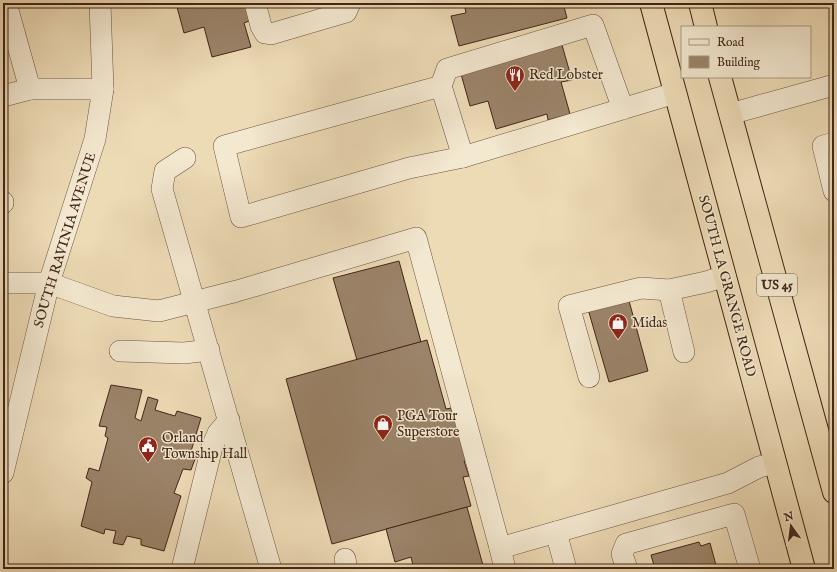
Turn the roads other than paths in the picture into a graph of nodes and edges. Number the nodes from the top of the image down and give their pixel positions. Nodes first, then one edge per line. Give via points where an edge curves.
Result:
1 (6, 3) edge
2 (100, 3) edge
3 (255, 3) edge
4 (350, 3) edge
5 (651, 3) edge
6 (700, 3) edge
7 (706, 26) edge
8 (720, 78) edge
9 (834, 85) edge
10 (441, 86) junction
11 (30, 89) junction
12 (103, 89) junction
13 (675, 93) junction
14 (3, 96) edge
15 (623, 109) junction
16 (730, 114) junction
17 (834, 143) edge
18 (463, 156) junction
19 (185, 158) dead end
20 (834, 191) edge
21 (725, 276) junction
22 (3, 283) edge
23 (49, 283) junction
24 (669, 290) junction
25 (196, 302) junction
26 (209, 350) junction
27 (120, 351) dead end
28 (684, 352) dead end
29 (590, 376) dead end
30 (229, 420) junction
31 (775, 462) junction
32 (3, 474) edge
33 (728, 483) junction
34 (834, 492) edge
35 (734, 514) junction
36 (556, 532) junction
37 (500, 548) junction
38 (182, 569) edge
39 (271, 569) edge
40 (505, 569) edge
41 (566, 569) edge
42 (627, 569) edge
43 (750, 569) edge
44 (804, 569) edge

1 - 11 street
2 - 12 street, SOUTH RAVINIA AVENUE
3 - 4 street via 265,33 271,34 346,12
5 - 13 highway, SOUTH LA GRANGE ROAD
6 - 7 highway
8 - 16 highway, US 45
9 - 16 street
10 - 15 street via 447,69 593,25
10 - 18 street
10 - 18 street via 224,146 241,217 409,168
11 - 12 street
11 - 14 street
12 - 23 street, SOUTH RAVINIA AVENUE via 95,139
13 - 15 street
13 - 21 highway, SOUTH LA GRANGE ROAD
15 - 18 street
16 - 34 highway, US 45
17 - 20 street via 823,146
19 - 25 street via 166,171 162,189
21 - 24 street
21 - 31 highway, SOUTH LA GRANGE ROAD
22 - 23 street
23 - 25 street via 113,306 159,311
23 - 32 street, SOUTH RAVINIA AVENUE
24 - 28 street
24 - 29 street via 641,288 569,306
25 - 26 street
25 - 37 street via 416,238
26 - 27 street via 184,353
26 - 30 street
30 - 38 street via 218,433 212,447
30 - 39 street
31 - 33 street
31 - 44 highway, SOUTH LA GRANGE ROAD
33 - 35 street
33 - 36 street
35 - 42 street via 626,544 622,554
35 - 43 street
36 - 37 street
36 - 41 street
37 - 40 street

